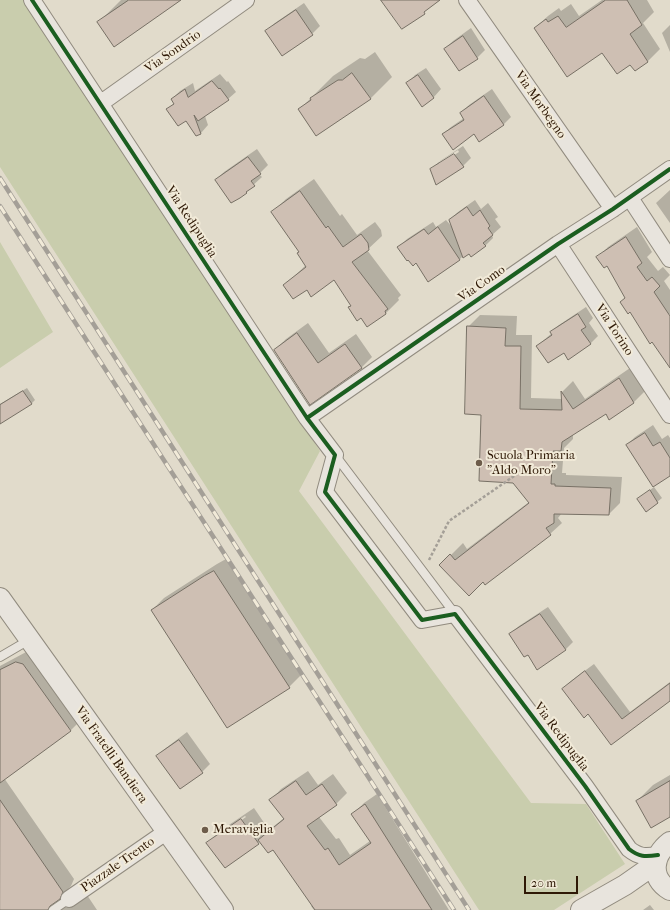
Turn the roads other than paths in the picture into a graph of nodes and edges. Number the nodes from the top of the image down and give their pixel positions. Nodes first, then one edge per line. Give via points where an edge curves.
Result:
1 (32, 0) edge
2 (246, 0) edge
3 (467, 0) edge
4 (101, 103) junction
5 (670, 169) edge
6 (630, 198) junction
7 (613, 209) junction
8 (558, 244) junction
9 (670, 259) edge
10 (670, 415) edge
11 (307, 418) junction
12 (335, 455) junction
13 (0, 598) edge
14 (455, 614) junction
15 (29, 640) junction
16 (0, 657) edge
17 (166, 832) junction
18 (661, 854) edge
19 (625, 885) junction
20 (668, 889) edge
21 (69, 899) joint
22 (53, 910) edge
23 (223, 910) edge
24 (582, 910) edge

1 - 4 street, Via Redipuglia
2 - 4 street, Via Sondrio
3 - 7 street, Via Morbegno
4 - 11 street, Via Redipuglia
5 - 6 street, Via Como
6 - 7 street, Via Como
6 - 9 street
7 - 8 street, Via Como
8 - 10 street, Via Torino
8 - 11 street, Via Como
11 - 12 street, Via Redipuglia
12 - 14 lane, Via Redipuglia
12 - 14 street via 325,492 422,620
13 - 15 street, Via Fratelli Bandiera
14 - 18 street, Via Redipuglia via 585,786 629,849 637,855 649,857
15 - 16 lane
15 - 17 street, Via Fratelli Bandiera
17 - 21 street, Piazzale Trento
17 - 23 street, Via Fratelli Bandiera
18 - 19 street
18 - 20 street via 658,878
19 - 20 street
19 - 24 street
21 - 22 lane

